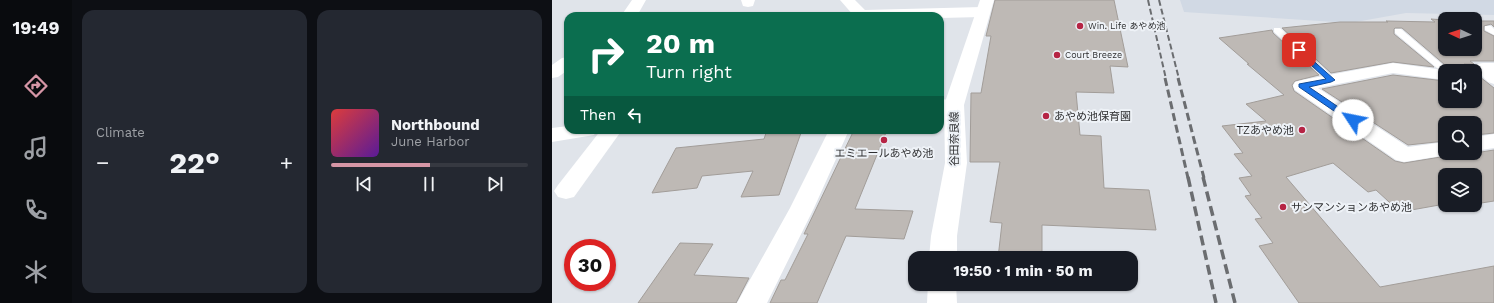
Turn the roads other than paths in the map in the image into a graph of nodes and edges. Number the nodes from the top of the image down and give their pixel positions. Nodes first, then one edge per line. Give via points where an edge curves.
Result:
1 (639, 0) edge
2 (847, 0) edge
3 (985, 6) edge
4 (896, 7) edge
5 (632, 12) edge
6 (858, 12) edge
7 (874, 12) edge
8 (1277, 30) dead end
9 (1398, 31) dead end
10 (1438, 64) edge
11 (564, 65) edge
12 (1494, 68) edge
13 (552, 73) edge
14 (1438, 74) edge
15 (1482, 78) edge
16 (1494, 79) edge
17 (1331, 80) junction
18 (947, 105) edge
19 (564, 133) edge
20 (609, 134) edge
21 (836, 134) edge
22 (552, 135) edge
23 (1494, 141) edge
24 (1482, 143) edge
25 (1438, 150) edge
26 (566, 191) dead end
27 (943, 251) edge
28 (942, 291) edge
29 (752, 303) edge
30 (942, 303) edge

1 - 5 street
2 - 6 street
3 - 4 street
3 - 18 street, 谷田奈良線
4 - 7 street
8 - 17 lane
9 - 10 lane
11 - 13 street
12 - 16 street via 1483,68
14 - 17 street via 1393,68
15 - 16 street
17 - 25 street via 1302,86 1404,155
18 - 27 street, 谷田奈良線 via 956,163
19 - 22 street
20 - 26 street
21 - 29 street via 802,208
23 - 24 street
28 - 30 street

